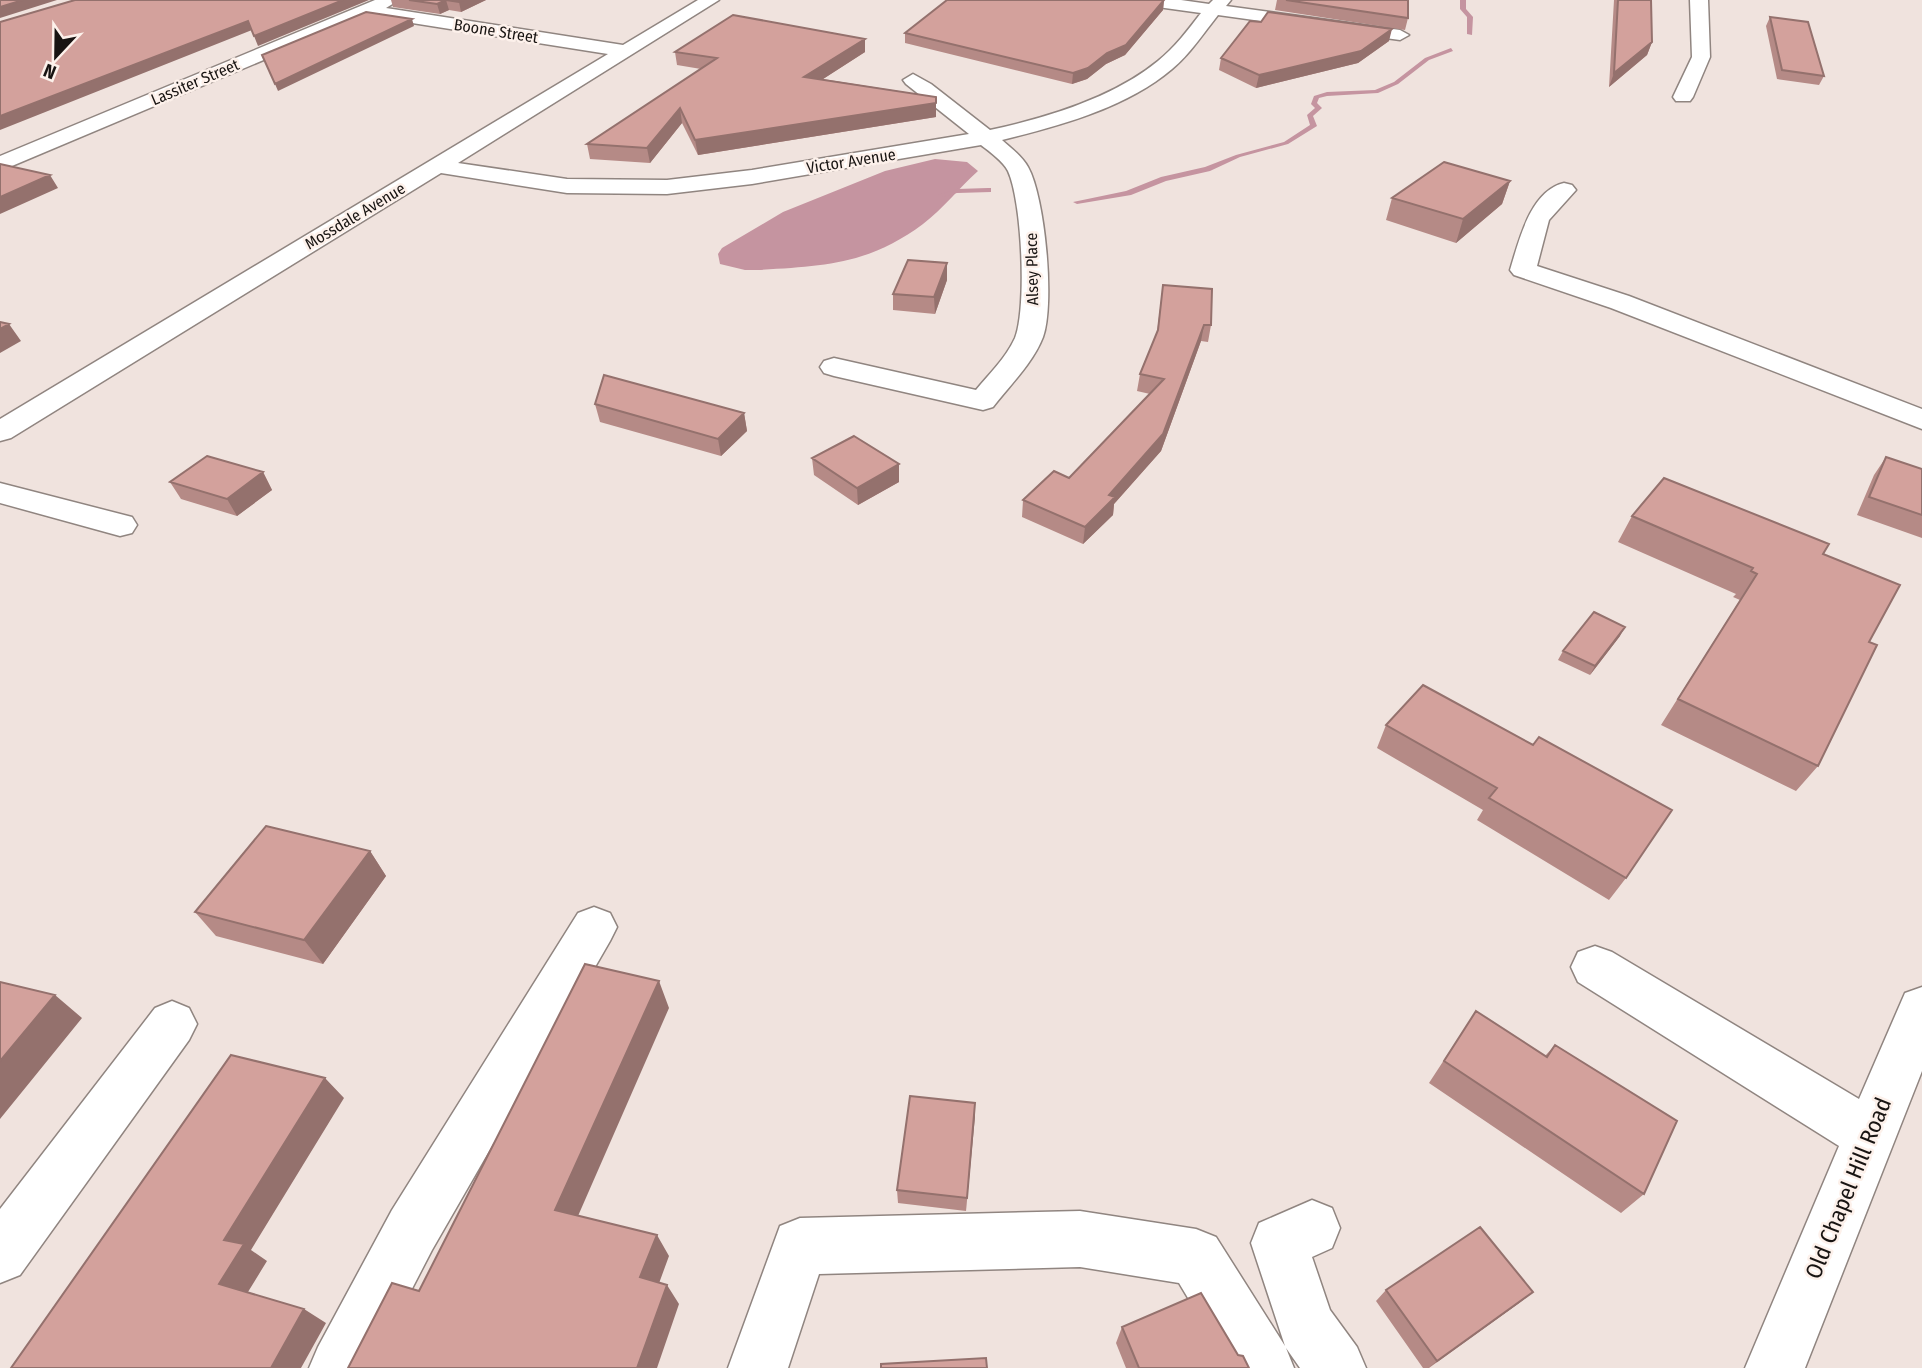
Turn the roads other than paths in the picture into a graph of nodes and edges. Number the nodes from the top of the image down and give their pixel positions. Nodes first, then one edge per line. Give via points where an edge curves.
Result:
1 (390, 0) edge
2 (710, 0) edge
3 (1143, 0) edge
4 (1699, 0) edge
5 (1217, 5) edge
6 (366, 10) junction
7 (1400, 35) edge
8 (625, 51) junction
9 (913, 80) dead end
10 (1683, 97) dead end
11 (985, 137) junction
12 (0, 164) edge
13 (438, 166) junction
14 (1564, 190) dead end
15 (834, 367) dead end
16 (1922, 420) edge
17 (0, 432) edge
18 (0, 493) edge
19 (120, 525) dead end
20 (594, 928) dead end
21 (1595, 967) dead end
22 (1922, 1009) edge
23 (172, 1024) dead end
24 (1869, 1135) junction
25 (1312, 1228) dead end
26 (0, 1255) edge
27 (339, 1368) edge
28 (758, 1368) edge
29 (1264, 1368) edge
30 (1336, 1368) edge
31 (1775, 1368) edge

1 - 6 street, Lassiter Street
2 - 8 street, Mossdale Avenue
3 - 5 street
4 - 10 street via 1701,57
5 - 7 street
5 - 11 street, Victor Avenue via 1169,62 1129,88 1049,122
6 - 8 street, Boone Street
6 - 12 street, Lassiter Street
8 - 13 street, Mossdale Avenue
9 - 11 street, Alsey Place
11 - 13 street, Victor Avenue via 730,181 656,187 542,184
11 - 15 street, Alsey Place via 1017,165 1024,181 1031,224 1033,315 1024,349 980,412
13 - 17 street, Mossdale Avenue
14 - 16 street via 1538,218 1523,270 1620,302
18 - 19 street
20 - 27 street via 412,1230
21 - 24 street
22 - 24 street, Old Chapel Hill Road
23 - 26 street
24 - 31 street, Old Chapel Hill Road
25 - 30 street via 1279,1243 1306,1327
28 - 29 street via 800,1246 1080,1239 1196,1257

